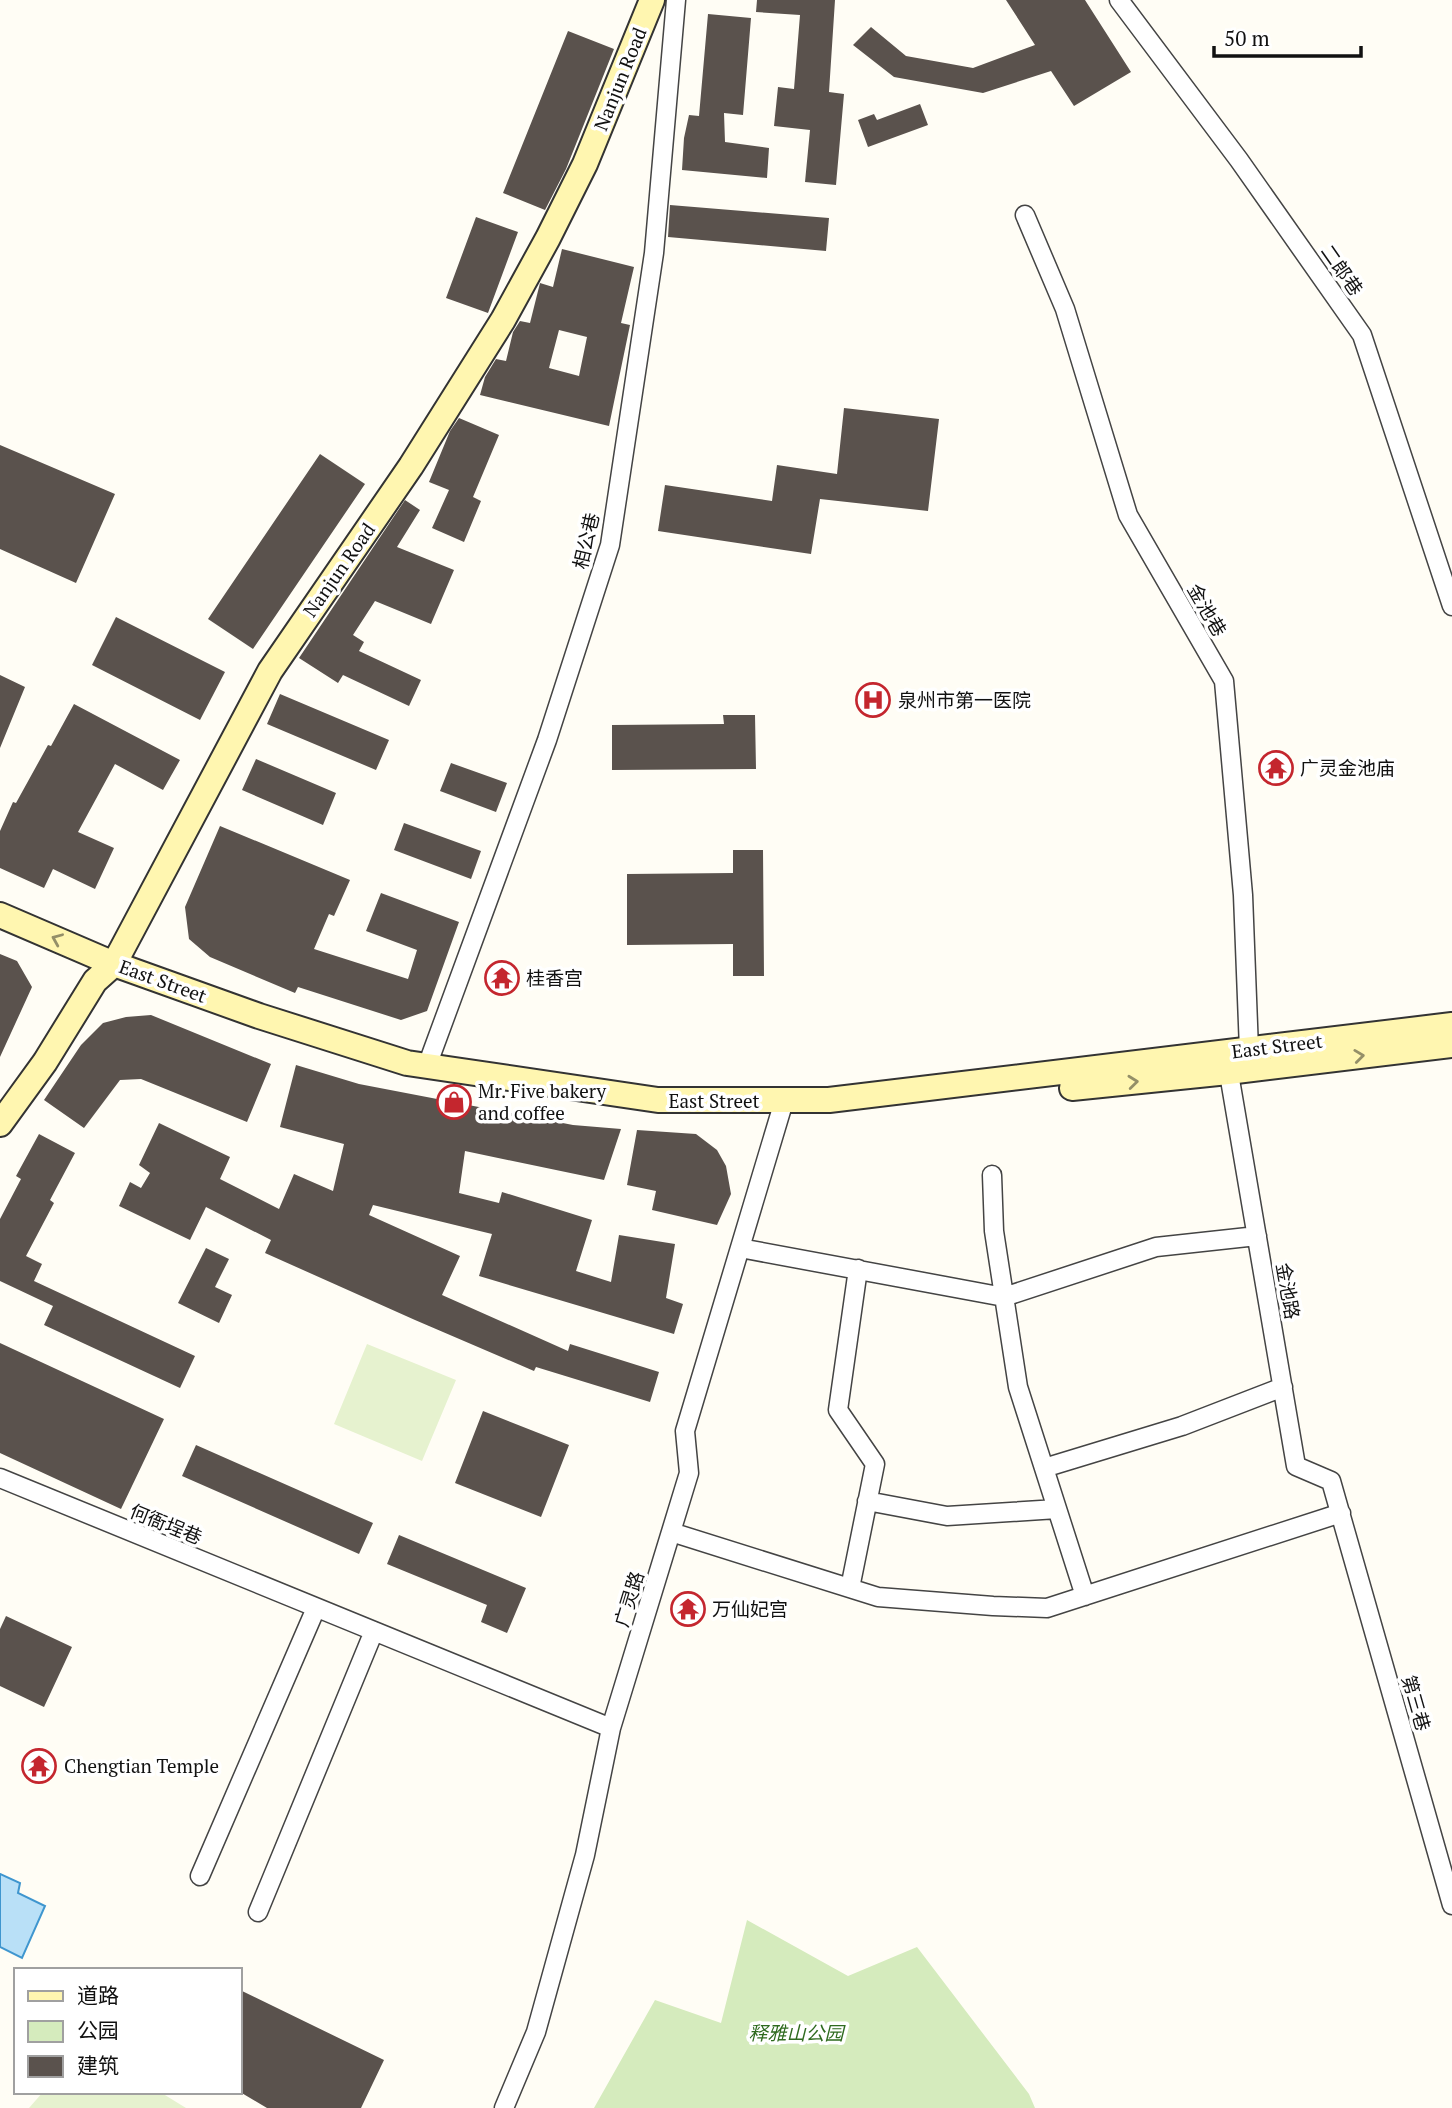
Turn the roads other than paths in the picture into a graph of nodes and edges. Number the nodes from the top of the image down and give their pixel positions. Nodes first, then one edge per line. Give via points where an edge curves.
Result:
1 (652, 0) edge
2 (676, 0) edge
3 (1119, 0) edge
4 (1025, 215) dead end
5 (1452, 606) edge
6 (0, 915) edge
7 (111, 967) junction
8 (1452, 1025) edge
9 (1452, 1045) edge
10 (1234, 1058) junction
11 (428, 1066) junction
12 (782, 1108) junction
13 (0, 1124) edge
14 (992, 1175) dead end
15 (1257, 1236) junction
16 (740, 1248) junction
17 (858, 1269) junction
18 (1004, 1297) junction
19 (1283, 1387) junction
20 (1044, 1468) junction
21 (0, 1478) edge
22 (867, 1501) junction
23 (1057, 1509) junction
24 (1340, 1513) junction
25 (671, 1532) junction
26 (850, 1588) junction
27 (1084, 1595) junction
28 (316, 1608) junction
29 (374, 1631) junction
30 (611, 1728) junction
31 (200, 1875) dead end
32 (1452, 1905) edge
33 (258, 1912) dead end
34 (504, 2108) edge

1 - 7 main road, Nanjun Road via 585,164 503,320 411,466 270,671
2 - 11 street, 相公巷 via 654,253 610,545 547,740
3 - 5 street, 二郎巷 via 1362,335
4 - 10 street, 金池巷 via 1065,309 1128,515 1224,681 1243,895
7 -> 6 main road, East Street
7 - 11 main road, East Street
7 - 12 main road, East Street via 296,1043 483,1090 689,1113
7 - 13 main road, Nanjun Road via 94,981 45,1062
8 - 10 main road, East Street
10 -> 9 main road, East Street
10 - 12 main road, East Street
10 - 15 street, 金池路
11 - 12 main road, East Street via 658,1100
12 - 16 street, 广灵路
14 - 18 street
15 - 18 street via 1156,1247
15 - 19 street, 金池路
16 - 17 street
16 - 25 street, 广灵路 via 685,1431 689,1473
17 - 18 street
17 - 22 street via 838,1410 875,1464
18 - 20 street via 1018,1387
19 - 20 street via 1182,1426
19 - 24 street, 金池路 via 1296,1466 1331,1480
20 - 23 street
21 - 28 street, 何衙埕巷
22 - 23 street via 947,1516
22 - 26 street
23 - 27 street
24 - 27 street
24 - 32 street, 第三巷
25 - 26 street
25 - 30 street, 广灵路
26 - 27 street via 877,1597 1047,1608
28 - 29 street, 何衙埕巷
28 - 31 street
29 - 30 street, 何衙埕巷
29 - 33 street
30 - 34 street, 广灵路 via 585,1855 536,2032

